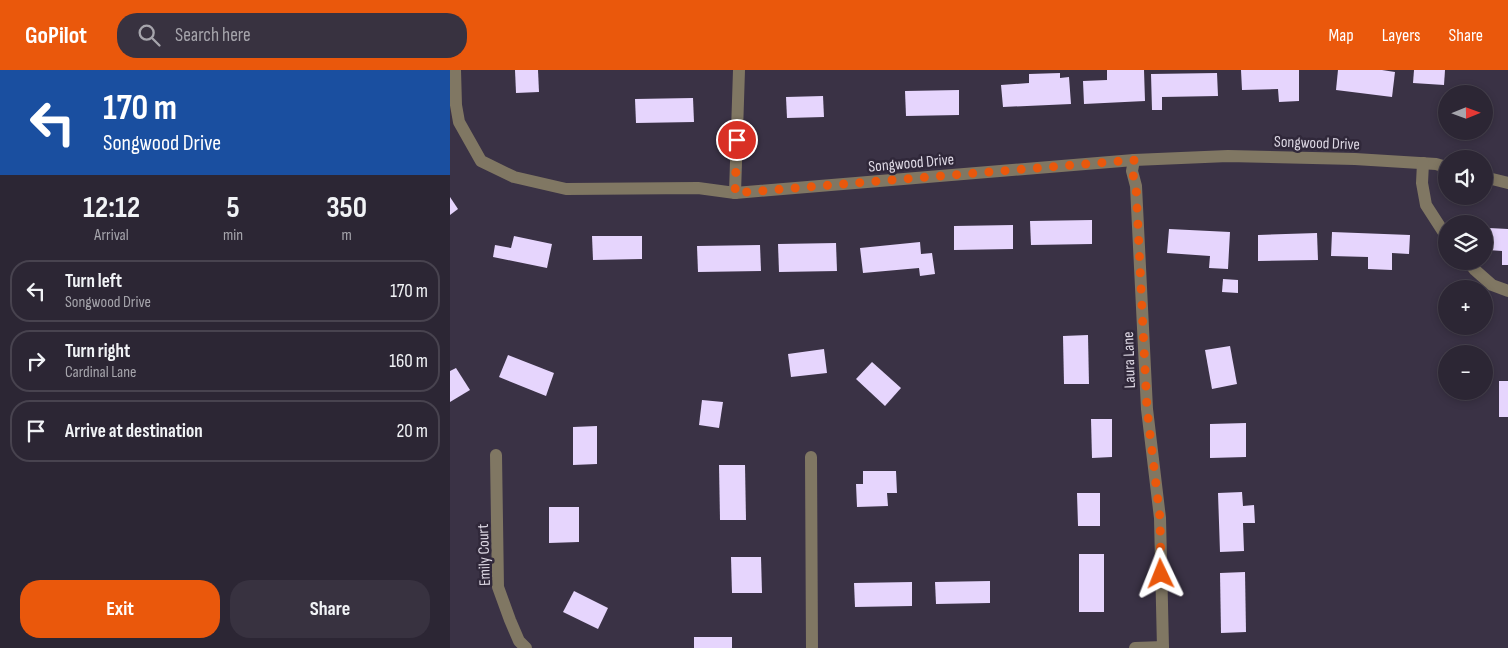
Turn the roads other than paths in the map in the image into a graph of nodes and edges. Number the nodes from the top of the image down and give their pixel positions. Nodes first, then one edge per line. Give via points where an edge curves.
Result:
1 (455, 70) edge
2 (739, 70) edge
3 (1134, 160) junction
4 (1423, 164) junction
5 (1438, 165) edge
6 (1493, 179) edge
7 (1508, 183) edge
8 (735, 193) junction
9 (1438, 224) edge
10 (1475, 270) edge
11 (1508, 291) edge
12 (496, 455) dead end
13 (811, 457) dead end
14 (526, 648) edge
15 (812, 648) edge
16 (1134, 648) edge
17 (1163, 648) edge

1 - 8 street, Songwood Drive via 458,122 481,161 514,177 566,189 698,188
2 - 8 street
3 - 4 street, Songwood Drive via 1228,156
3 - 8 street, Songwood Drive
3 - 17 street, Laura Lane via 1132,171 1136,186 1147,409 1160,518
4 - 5 street, Songwood Drive
4 - 9 street via 1426,205
6 - 7 street
10 - 11 street via 1492,285
12 - 14 street, Emily Court via 498,587 519,641
13 - 15 street
16 - 17 street

